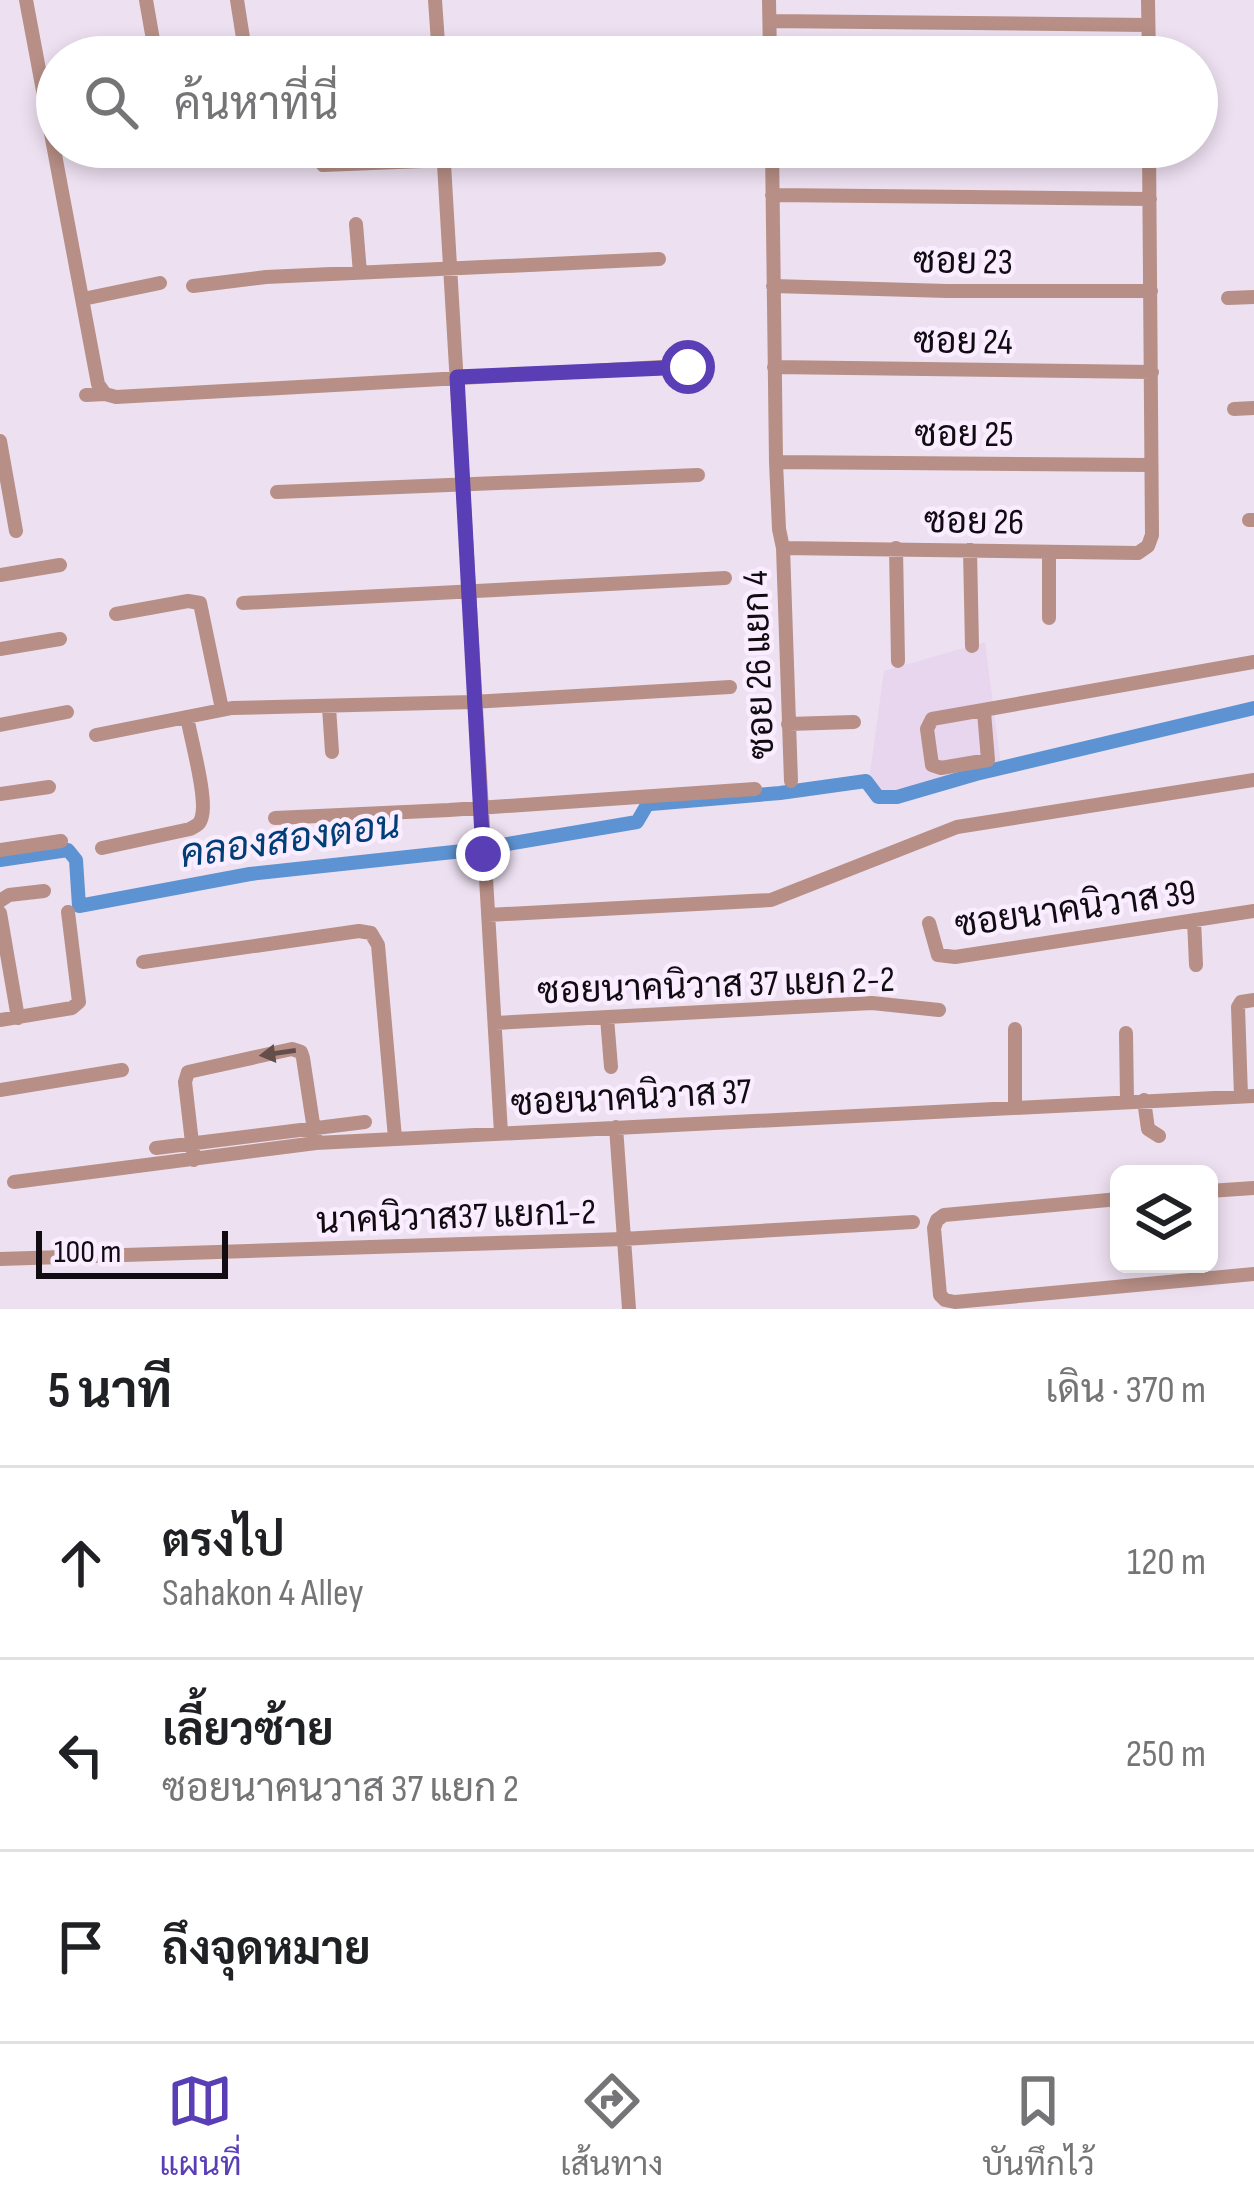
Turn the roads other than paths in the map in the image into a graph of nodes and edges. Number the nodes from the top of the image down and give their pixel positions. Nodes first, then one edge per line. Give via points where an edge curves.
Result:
1 (26, 0) edge
2 (146, 0) edge
3 (237, 0) edge
4 (435, 0) edge
5 (770, 0) edge
6 (1148, 0) edge
7 (770, 21) junction
8 (1148, 25) junction
9 (36, 36) edge
10 (152, 36) edge
11 (243, 36) edge
12 (438, 36) edge
13 (770, 36) edge
14 (1148, 36) edge
15 (63, 168) edge
16 (444, 168) edge
17 (772, 168) edge
18 (1149, 168) edge
19 (772, 195) junction
20 (1150, 200) junction
21 (356, 224) dead end
22 (658, 259) dead end
23 (450, 269) junction
24 (360, 273) junction
25 (160, 283) dead end
26 (193, 286) dead end
27 (773, 286) junction
28 (1151, 291) junction
29 (1254, 297) edge
30 (1228, 298) dead end
31 (83, 299) junction
32 (774, 368) junction
33 (1152, 372) junction
34 (700, 376) dead end
35 (457, 377) junction
36 (105, 394) junction
37 (86, 395) dead end
38 (1254, 408) edge
39 (1234, 410) dead end
40 (0, 441) edge
41 (776, 462) junction
42 (1151, 465) junction
43 (698, 475) dead end
44 (464, 485) junction
45 (277, 492) dead end
46 (5, 497) edge
47 (16, 531) dead end
48 (783, 548) junction
49 (896, 548) junction
50 (970, 550) junction
51 (1049, 552) junction
52 (60, 565) dead end
53 (0, 575) edge
54 (725, 578) dead end
55 (468, 593) junction
56 (243, 603) dead end
57 (116, 614) dead end
58 (1049, 618) dead end
59 (60, 639) dead end
60 (972, 646) dead end
61 (0, 649) edge
62 (898, 661) dead end
63 (1254, 662) edge
64 (730, 687) dead end
65 (473, 701) junction
66 (329, 706) junction
67 (227, 709) junction
68 (989, 711) junction
69 (67, 712) dead end
70 (187, 717) junction
71 (854, 722) dead end
72 (788, 724) junction
73 (0, 725) edge
74 (96, 735) dead end
75 (332, 752) dead end
76 (1254, 780) edge
77 (790, 781) dead end
78 (49, 787) dead end
79 (755, 788) dead end
80 (0, 794) edge
81 (480, 807) junction
82 (275, 818) dead end
83 (61, 841) dead end
84 (102, 848) dead end
85 (0, 850) edge
86 (44, 891) dead end
87 (0, 901) edge
88 (68, 911) dead end
89 (1254, 911) edge
90 (0, 913) edge
91 (488, 915) junction
92 (1194, 920) junction
93 (929, 923) dead end
94 (143, 962) dead end
95 (1196, 965) dead end
96 (1254, 1000) edge
97 (939, 1010) dead end
98 (18, 1018) junction
99 (607, 1018) junction
100 (0, 1021) edge
101 (495, 1023) junction
102 (1016, 1029) dead end
103 (1126, 1033) dead end
104 (610, 1067) dead end
105 (122, 1070) dead end
106 (0, 1090) edge
107 (1248, 1096) edge
108 (1144, 1100) junction
109 (1127, 1101) junction
110 (1015, 1106) junction
111 (365, 1122) dead end
112 (616, 1127) junction
113 (501, 1132) junction
114 (315, 1136) junction
115 (1160, 1136) dead end
116 (395, 1138) junction
117 (192, 1143) junction
118 (156, 1148) dead end
119 (194, 1160) junction
120 (14, 1182) dead end
121 (1254, 1188) edge
122 (1218, 1190) edge
123 (1110, 1200) edge
124 (913, 1222) dead end
125 (623, 1239) junction
126 (0, 1259) edge
127 (1254, 1274) edge
128 (629, 1309) edge

1 - 9 street
2 - 10 street
3 - 11 street
4 - 12 street
5 - 7 street
6 - 8 street
7 - 8 street
7 - 13 street
8 - 14 street
15 - 31 street
16 - 23 street
17 - 19 street, ซอย 26 แยก 4
18 - 20 street
19 - 20 street
19 - 27 street, ซอย 26 แยก 4
20 - 28 street
21 - 24 street
22 - 23 street
23 - 24 street
23 - 35 street
24 - 26 street
25 - 31 street
27 - 28 street, ซอย 23
27 - 32 street, ซอย 26 แยก 4
28 - 33 street
29 - 30 street
31 - 36 street
32 - 33 street, ซอย 24
32 - 41 street, ซอย 26 แยก 4
33 - 42 street
34 - 35 street via 680,366
35 - 36 street
35 - 44 street
36 - 37 street
38 - 39 street
40 - 46 street
41 - 42 street, ซอย 25
41 - 48 street, ซอย 26 แยก 4
42 - 51 street, ซอย 26 via 1148,546 1138,553
43 - 44 street
44 - 45 street
44 - 55 street
46 - 47 street
48 - 49 street, ซอย 26
48 - 72 street, ซอย 26 แยก 4
49 - 50 street, ซอย 26
49 - 62 street
50 - 51 street, ซอย 26
50 - 60 street
51 - 58 street
52 - 53 street
54 - 55 street
55 - 56 street
55 - 65 street
57 - 67 street via 200,603
59 - 61 street
63 - 68 street
64 - 65 street
65 - 66 street
65 - 81 street
66 - 67 street
66 - 75 street
67 - 70 street
68 - 68 street via 932,719 932,765 988,760
69 - 73 street
70 - 74 street
70 - 84 street via 201,820 190,830
71 - 72 street
72 - 77 street, ซอย 26 แยก 4
76 - 91 street via 957,827 771,900
78 - 80 street
79 - 81 street
81 - 82 street
81 - 91 street
83 - 85 street
86 - 87 street
88 - 98 street via 79,1002
89 - 92 street, ซอยนาคนิวาส 39
90 - 98 street
91 - 101 street
92 - 93 street, ซอยนาคนิวาส 39 via 942,957
92 - 95 street
94 - 116 street via 371,933
96 - 107 street via 1238,1007
97 - 99 street, ซอยนาคนิวาส 37 แยก 2-2 via 872,1003
98 - 100 street
99 - 101 street, ซอยนาคนิวาส 37 แยก 2-2
99 - 104 street
101 - 113 street
102 - 110 street
103 - 109 street
105 - 106 street
107 - 108 street, ซอยนาคนิวาส 37
108 - 109 street, ซอยนาคนิวาส 37
108 - 115 street via 1148,1129
109 - 110 street, ซอยนาคนิวาส 37
110 - 112 street, ซอยนาคนิวาส 37
111 - 114 street
112 - 113 street, ซอยนาคนิวาส 37
112 - 125 street
113 - 116 street, ซอยนาคนิวาส 37
114 - 116 street, ซอยนาคนิวาส 37
114 - 117 street
114 -> 117 street via 303,1058 292,1049 188,1072
114 - 119 street, ซอยนาคนิวาส 37
117 - 118 street
117 - 119 street
119 - 120 street, ซอยนาคนิวาส 37
121 - 122 street
123 - 127 street via 944,1214 934,1228 940,1294 956,1302
124 - 125 street, นาคนิวาส37 แยก1-2
125 - 126 street, นาคนิวาส37 แยก1-2
125 - 128 street

